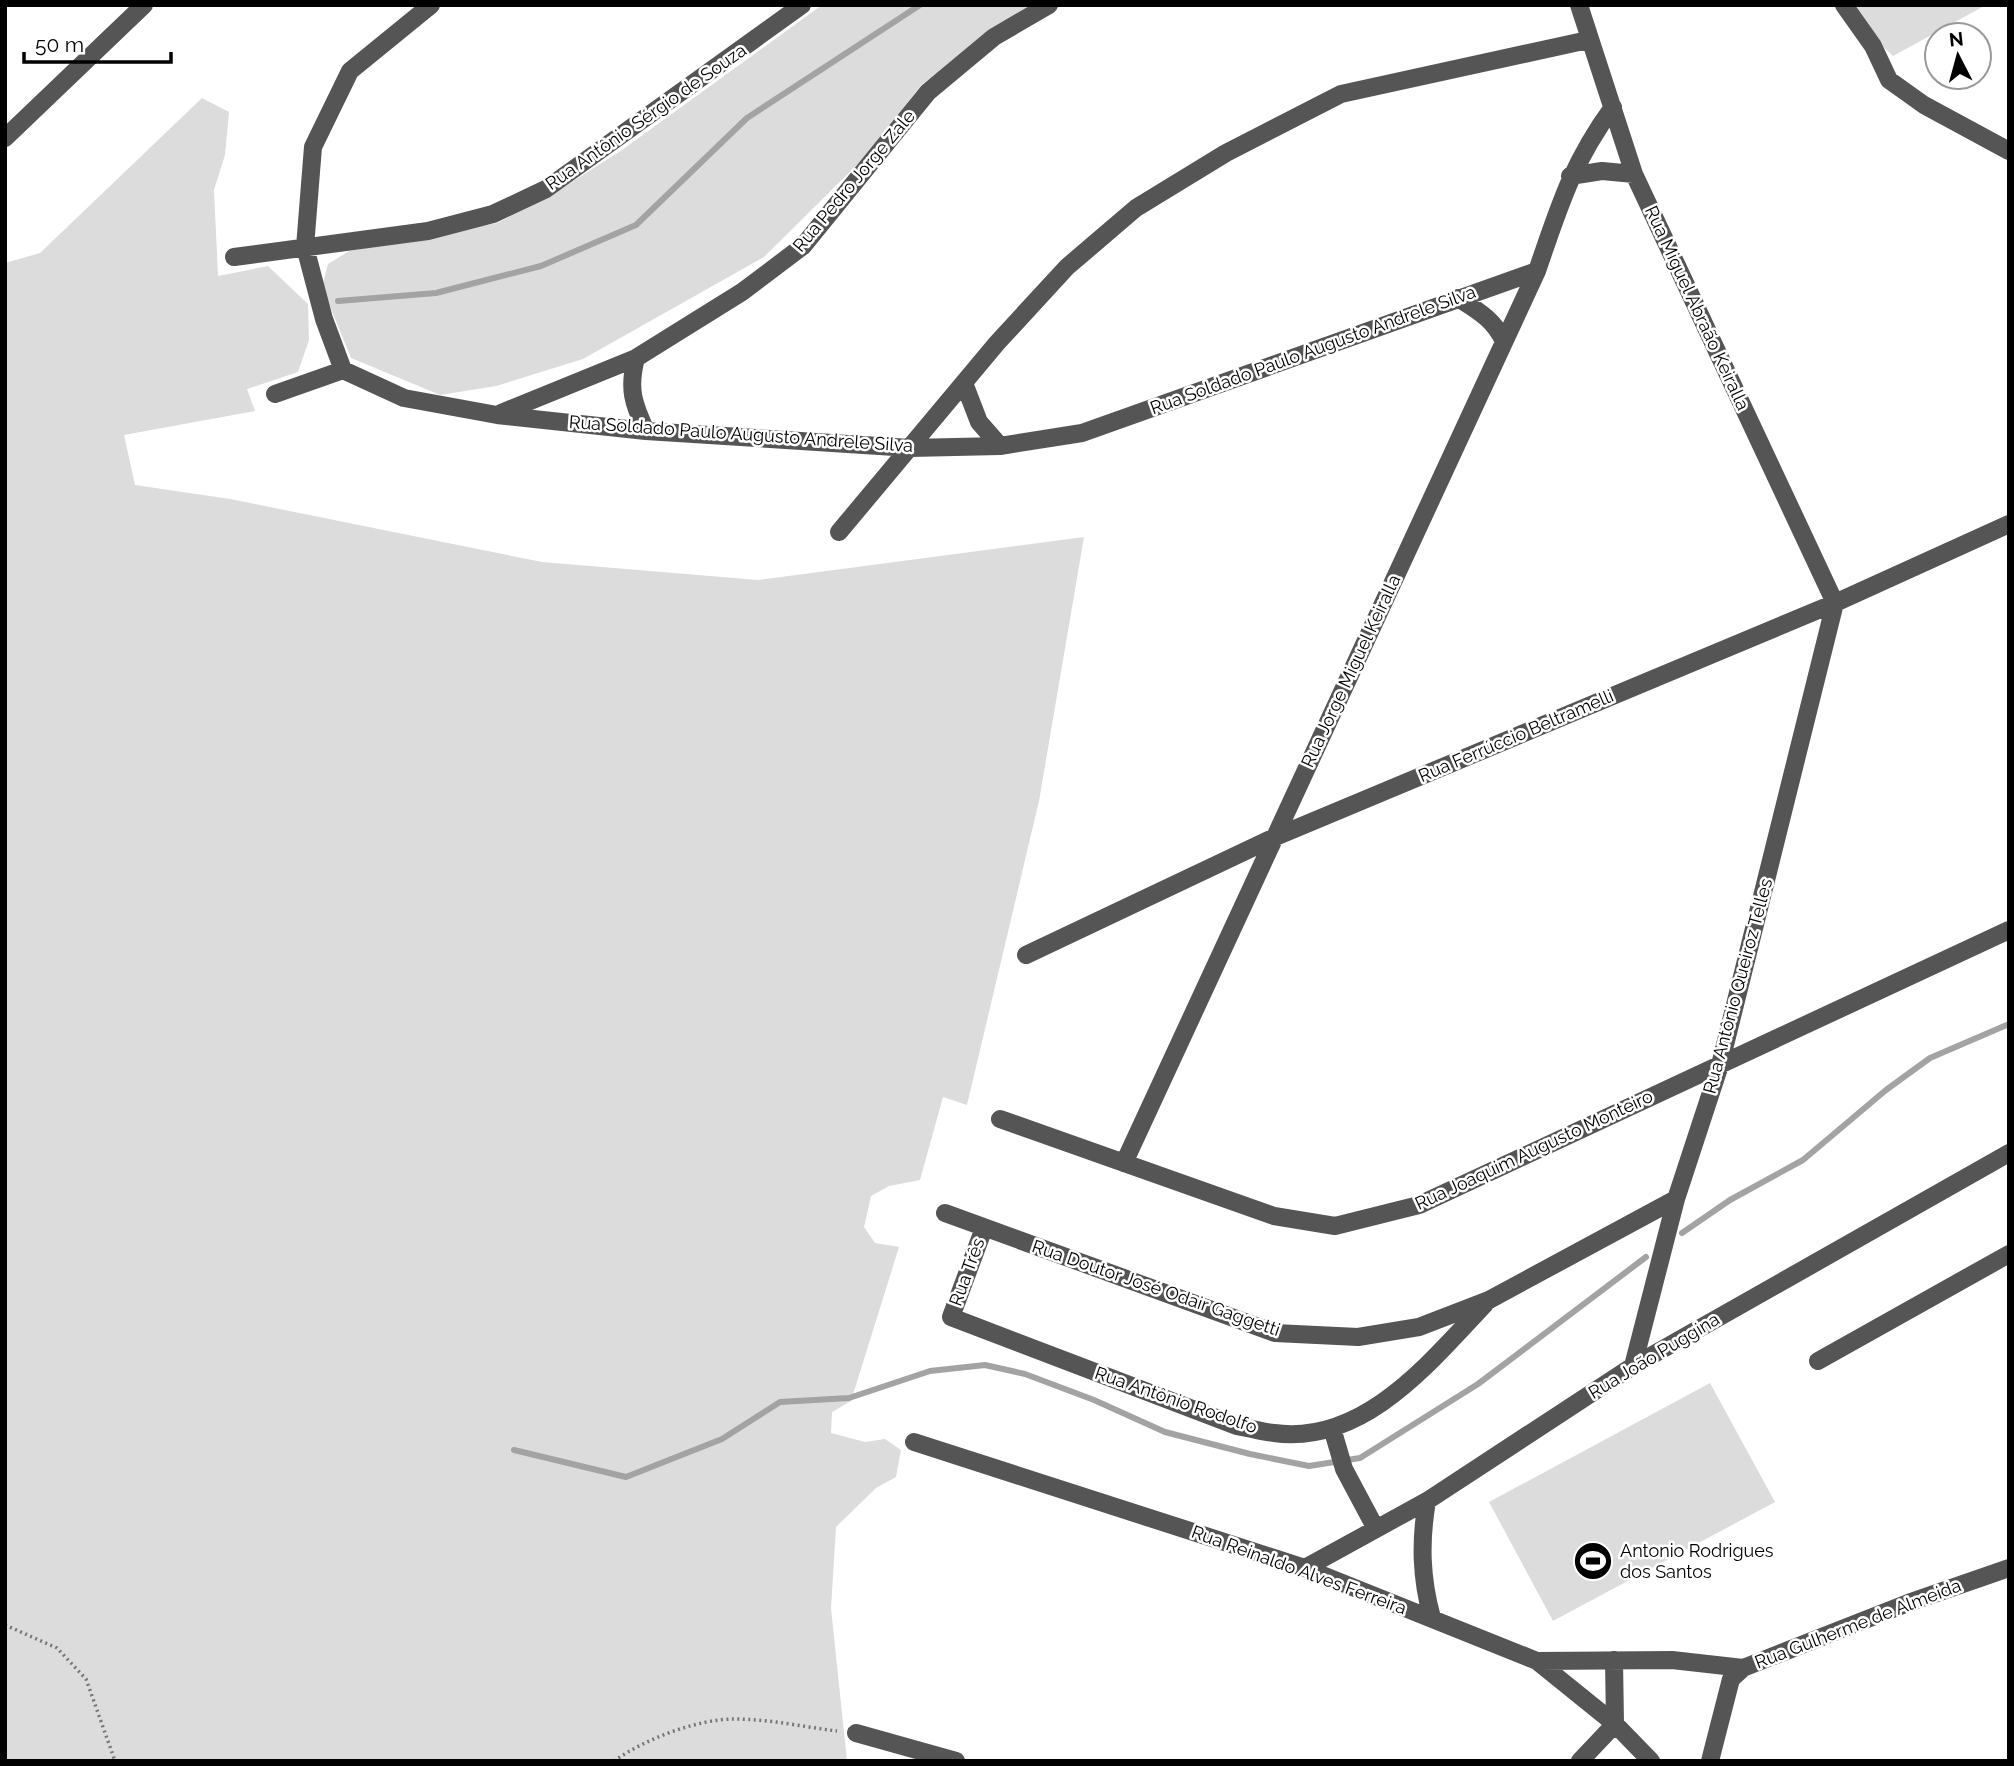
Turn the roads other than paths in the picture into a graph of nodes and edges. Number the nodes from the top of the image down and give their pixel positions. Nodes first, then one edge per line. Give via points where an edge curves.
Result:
1 (144, 5) edge
2 (431, 5) edge
3 (802, 5) edge
4 (1049, 5) edge
5 (1579, 5) edge
6 (1844, 5) edge
7 (1588, 40) junction
8 (1613, 107) junction
9 (5, 138) edge
10 (2009, 152) edge
11 (1634, 174) junction
12 (1570, 176) junction
13 (305, 247) junction
14 (234, 257) dead end
15 (1537, 271) junction
16 (1458, 298) junction
17 (1504, 342) junction
18 (636, 358) junction
19 (343, 370) junction
20 (964, 383) junction
21 (275, 394) dead end
22 (497, 415) junction
23 (646, 431) junction
24 (1000, 446) junction
25 (910, 448) junction
26 (2009, 524) edge
27 (839, 532) dead end
28 (1835, 603) junction
29 (1273, 838) junction
30 (2009, 930) edge
31 (1026, 955) dead end
32 (1720, 1065) junction
33 (1000, 1119) dead end
34 (2009, 1153) edge
35 (1124, 1163) junction
36 (1676, 1199) junction
37 (945, 1213) dead end
38 (984, 1228) junction
39 (2009, 1254) edge
40 (1489, 1300) junction
41 (951, 1317) joint
42 (1818, 1361) dead end
43 (1633, 1366) junction
44 (1332, 1428) junction
45 (914, 1442) dead end
46 (1427, 1501) junction
47 (1376, 1529) junction
48 (1305, 1568) junction
49 (2009, 1568) edge
50 (1432, 1618) junction
51 (1614, 1660) junction
52 (1537, 1661) junction
53 (1743, 1668) junction
54 (1615, 1724) junction
55 (856, 1733) road end
56 (956, 1761) edge
57 (1580, 1761) edge
58 (1651, 1761) edge
59 (1710, 1761) edge

1 - 9 street
2 - 13 street via 349,71 313,147
3 - 13 street, Rua Antônio Sérgio de Souza via 546,189 493,215 428,231
4 - 18 street, Rua Pedro Jorge Zale via 994,37 928,92 803,246 742,292
5 - 7 street, Rua Miguel Abraão Keiralla
6 - 10 street via 1873,46 1889,80
7 - 8 street, Rua Miguel Abraão Keiralla
7 - 20 street via 1341,94 1226,153 1136,208 1067,267
8 - 11 street, Rua Miguel Abraão Keiralla
8 - 12 street, Rua Jorge Miguel Keiralla via 1587,142
11 - 12 street via 1602,171
11 - 28 street, Rua Miguel Abraão Keiralla
12 - 15 street, Rua Jorge Miguel Keiralla
13 - 14 street, Rua Antônio Sérgio de Souza
13 - 19 street
15 - 16 street, Rua Soldado Paulo Augusto Andrele Silva
15 - 17 street, Rua Jorge Miguel Keiralla
16 - 17 street via 1490,320
16 - 24 street, Rua Soldado Paulo Augusto Andrele Silva via 1083,433
17 - 29 street, Rua Jorge Miguel Keiralla
18 - 22 street, Rua Pedro Jorge Zale
18 - 23 street via 630,381 634,405
19 - 21 street
19 - 22 street, Rua Soldado Paulo Augusto Andrele Silva via 404,398
20 - 24 street via 979,422
20 - 25 street
22 - 23 street, Rua Soldado Paulo Augusto Andrele Silva
23 - 25 street, Rua Soldado Paulo Augusto Andrele Silva
24 - 25 street, Rua Soldado Paulo Augusto Andrele Silva
25 - 27 street
26 - 28 street, Rua Ferrúccio Beltramelli
28 - 29 street, Rua Ferrúccio Beltramelli
28 - 32 street, Rua Antônio Queiroz Telles
29 - 31 street, Rua Ferrúccio Beltramelli
29 - 35 street, Rua Jorge Miguel Keiralla
30 - 32 street, Rua Joaquim Augusto Monteiro
32 - 35 street, Rua Joaquim Augusto Monteiro via 1419,1205 1335,1226 1274,1216
32 - 36 street, Rua Antônio Queiroz Telles
33 - 35 street, Rua Joaquim Augusto Monteiro
34 - 43 street, Rua João Puggina
36 - 40 street, Rua Doutor José Odair Gaggetti
36 - 43 street, Rua Antônio Queiroz Telles
37 - 38 street, Rua Doutor José Odair Gaggetti
38 - 40 street, Rua Doutor José Odair Gaggetti via 1275,1333 1359,1337 1419,1327
38 - 41 street, Rua Três
39 - 42 street
40 - 44 street, Rua Antônio Rodolfo via 1417,1376 1361,1415
41 - 44 street, Rua Antônio Rodolfo via 1237,1426 1276,1434
43 - 46 street, Rua João Puggina
44 - 47 street via 1345,1469
45 - 48 street, Rua Reinaldo Alves Ferreira
46 - 47 street, Rua João Puggina
46 - 50 street via 1421,1548
47 - 48 street, Rua João Puggina
48 - 50 street, Rua Reinaldo Alves Ferreira
49 - 53 street, Rua Gulherme de Almeida via 1908,1602
50 - 52 street, Rua Reinaldo Alves Ferreira
51 - 52 street, Rua Gulherme de Almeida
51 - 53 street, Rua Gulherme de Almeida via 1672,1660
51 - 54 street
52 - 54 street, Rua Reinaldo Alves Ferreira
53 - 59 street via 1731,1679
54 - 57 street
54 - 58 street, Rua Reinaldo Alves Ferreira
55 - 56 street

